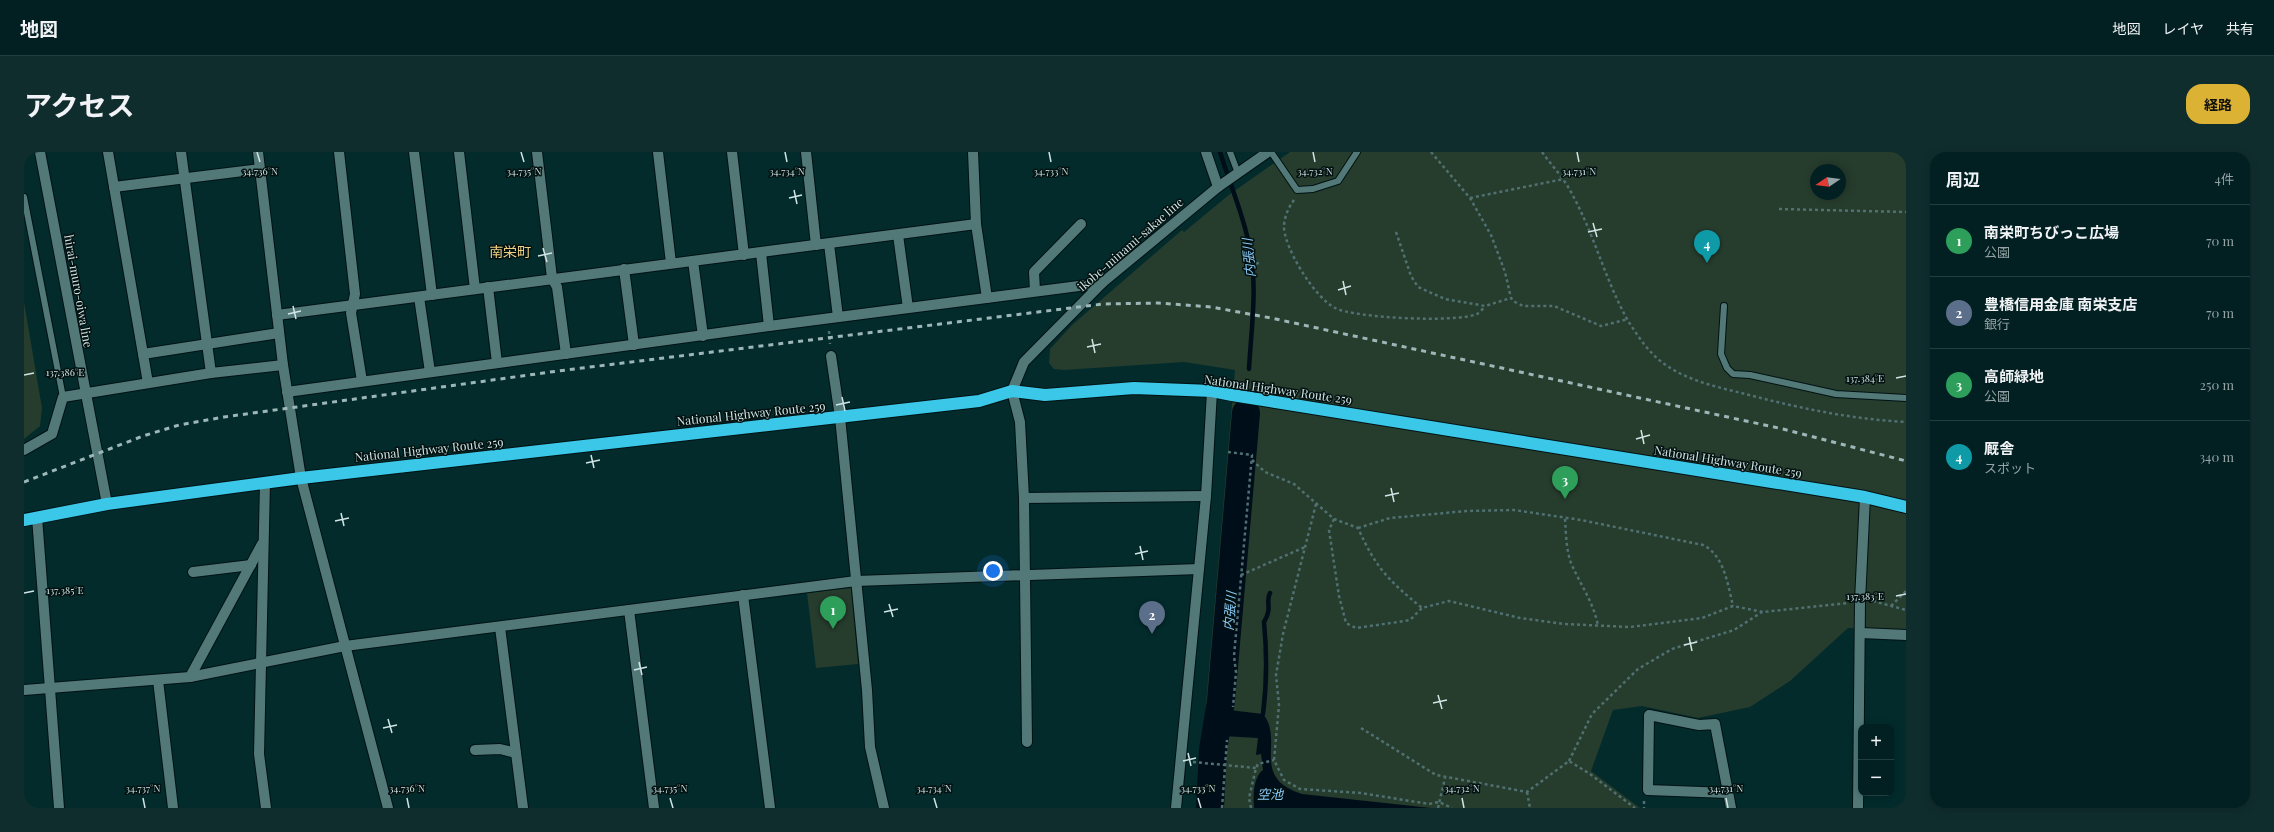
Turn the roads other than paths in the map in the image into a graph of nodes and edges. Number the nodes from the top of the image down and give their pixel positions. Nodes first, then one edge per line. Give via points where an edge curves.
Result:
1 (40, 152) edge
2 (108, 152) edge
3 (181, 152) edge
4 (258, 152) edge
5 (339, 152) edge
6 (414, 152) edge
7 (459, 152) edge
8 (537, 152) edge
9 (658, 152) edge
10 (732, 152) edge
11 (806, 152) edge
12 (973, 152) edge
13 (1206, 152) edge
14 (1230, 152) edge
15 (1268, 152) edge
16 (1271, 152) edge
17 (1357, 152) edge
18 (260, 169) junction
19 (1238, 173) junction
20 (185, 178) junction
21 (1219, 186) junction
22 (114, 187) junction
23 (24, 198) edge
24 (976, 224) junction
25 (1081, 224) dead end
26 (898, 235) junction
27 (829, 244) junction
28 (816, 245) junction
29 (761, 253) junction
30 (744, 255) junction
31 (693, 261) junction
32 (671, 264) junction
33 (624, 269) junction
34 (552, 278) junction
35 (1102, 283) junction
36 (488, 287) junction
37 (475, 289) junction
38 (1035, 291) junction
39 (432, 295) junction
40 (419, 297) junction
41 (987, 298) junction
42 (353, 305) junction
43 (1724, 306) dead end
44 (908, 308) junction
45 (277, 315) junction
46 (838, 317) junction
47 (769, 326) junction
48 (279, 333) junction
49 (704, 336) junction
50 (207, 344) junction
51 (634, 345) junction
52 (143, 354) junction
53 (566, 354) junction
54 (831, 356) road end
55 (497, 363) junction
56 (283, 365) junction
57 (430, 372) junction
58 (211, 373) junction
59 (362, 381) junction
60 (148, 383) junction
61 (1012, 391) junction
62 (287, 392) junction
63 (1212, 392) junction
64 (85, 394) junction
65 (63, 397) junction
66 (1906, 398) edge
67 (840, 417) junction
68 (24, 450) edge
69 (301, 478) junction
70 (265, 483) junction
71 (1206, 496) junction
72 (1865, 497) junction
73 (1024, 498) junction
74 (107, 504) junction
75 (1906, 507) edge
76 (37, 517) junction
77 (24, 520) edge
78 (264, 541) junction
79 (251, 565) junction
80 (1199, 569) junction
81 (193, 572) dead end
82 (1025, 574) junction
83 (856, 581) junction
84 (743, 595) junction
85 (629, 610) junction
86 (500, 627) junction
87 (1860, 633) junction
88 (1906, 635) edge
89 (345, 646) junction
90 (261, 664) junction
91 (190, 677) junction
92 (158, 680) junction
93 (51, 688) junction
94 (24, 690) edge
95 (1027, 742) dead end
96 (475, 750) dead end
97 (516, 753) junction
98 (1728, 793) junction
99 (59, 808) edge
100 (173, 808) edge
101 (266, 808) edge
102 (388, 808) edge
103 (523, 808) edge
104 (654, 808) edge
105 (770, 808) edge
106 (884, 808) edge
107 (1176, 808) edge
108 (1731, 808) edge
109 (1858, 808) edge

1 - 64 street, hirai-muro-oiwa line
2 - 22 street
3 - 20 street
4 - 18 street
5 - 42 street via 355,294
6 - 39 street
7 - 37 street
8 - 34 street
9 - 32 street
10 - 30 street
11 - 28 street
12 - 24 street
13 - 21 street
14 - 19 lane
15 - 19 street, ikobe-minami-sakae line
16 - 17 lane via 1297,190 1313,189 1338,181
18 - 20 street
18 - 45 street
19 - 21 street, ikobe-minami-sakae line
20 - 22 street
20 - 50 street
21 - 35 street, ikobe-minami-sakae line
22 - 52 street
23 - 65 lane
24 - 26 street
24 - 41 street
25 - 38 street via 1034,272
26 - 27 street
26 - 44 street
27 - 28 street
27 - 46 street
28 - 29 street
29 - 30 street
29 - 47 street
30 - 31 street
31 - 32 street
31 - 49 street
32 - 33 street
33 - 34 street
33 - 51 street
34 - 36 street
34 - 53 street via 557,287
35 - 38 street
35 - 61 street, ikobe-minami-sakae line via 1024,362
36 - 37 street
36 - 55 street
37 - 39 street
38 - 41 street
39 - 40 street
40 - 42 street
40 - 57 street
41 - 44 street
42 - 45 street
42 - 59 street
43 - 66 lane via 1721,354 1727,368 1733,374 1750,375 1836,394
44 - 46 street
45 - 48 street
46 - 47 street
47 - 49 street
48 - 50 street
48 - 56 street
49 - 51 street
50 - 52 street
50 - 58 street
51 - 53 street
52 - 60 street
53 - 55 street
54 - 67 street
55 - 57 street
56 - 58 street
56 - 62 street
57 - 59 street
58 - 60 street
59 - 62 street
60 - 64 street
61 - 63 highway, National Highway Route 259 via 1045,395 1134,388
61 - 67 highway, National Highway Route 259 via 979,401
61 - 73 street via 1020,422
62 - 69 street
63 - 71 street
63 - 72 highway, National Highway Route 259
64 - 65 street
64 - 74 street, hirai-muro-oiwa line
65 - 68 street via 52,434
67 - 69 highway, National Highway Route 259
67 - 83 street
69 - 70 highway, National Highway Route 259
69 - 89 street
70 - 74 highway, National Highway Route 259
70 - 78 street
71 - 73 street
71 - 80 street
72 - 75 highway, National Highway Route 259
72 - 87 street
73 - 82 street
74 - 76 highway, National Highway Route 259
76 - 77 highway, National Highway Route 259
76 - 93 street
78 - 79 street
78 - 90 street
79 - 81 street
79 - 91 street
80 - 82 street
80 - 107 street
82 - 83 street
82 - 95 street
83 - 84 street
83 - 106 street via 870,747
84 - 85 street
84 - 105 street
85 - 86 street
85 - 104 street
86 - 89 street
86 - 97 street
87 - 88 street
87 - 109 street
89 - 90 street
89 - 102 street
90 - 91 street
90 - 101 street via 259,754
91 - 92 street
92 - 93 street
92 - 100 street
93 - 94 street
93 - 99 street
96 - 97 street via 500,749
97 - 103 street
98 - 98 street via 1715,724 1699,725 1649,714 1648,790
98 - 108 street

